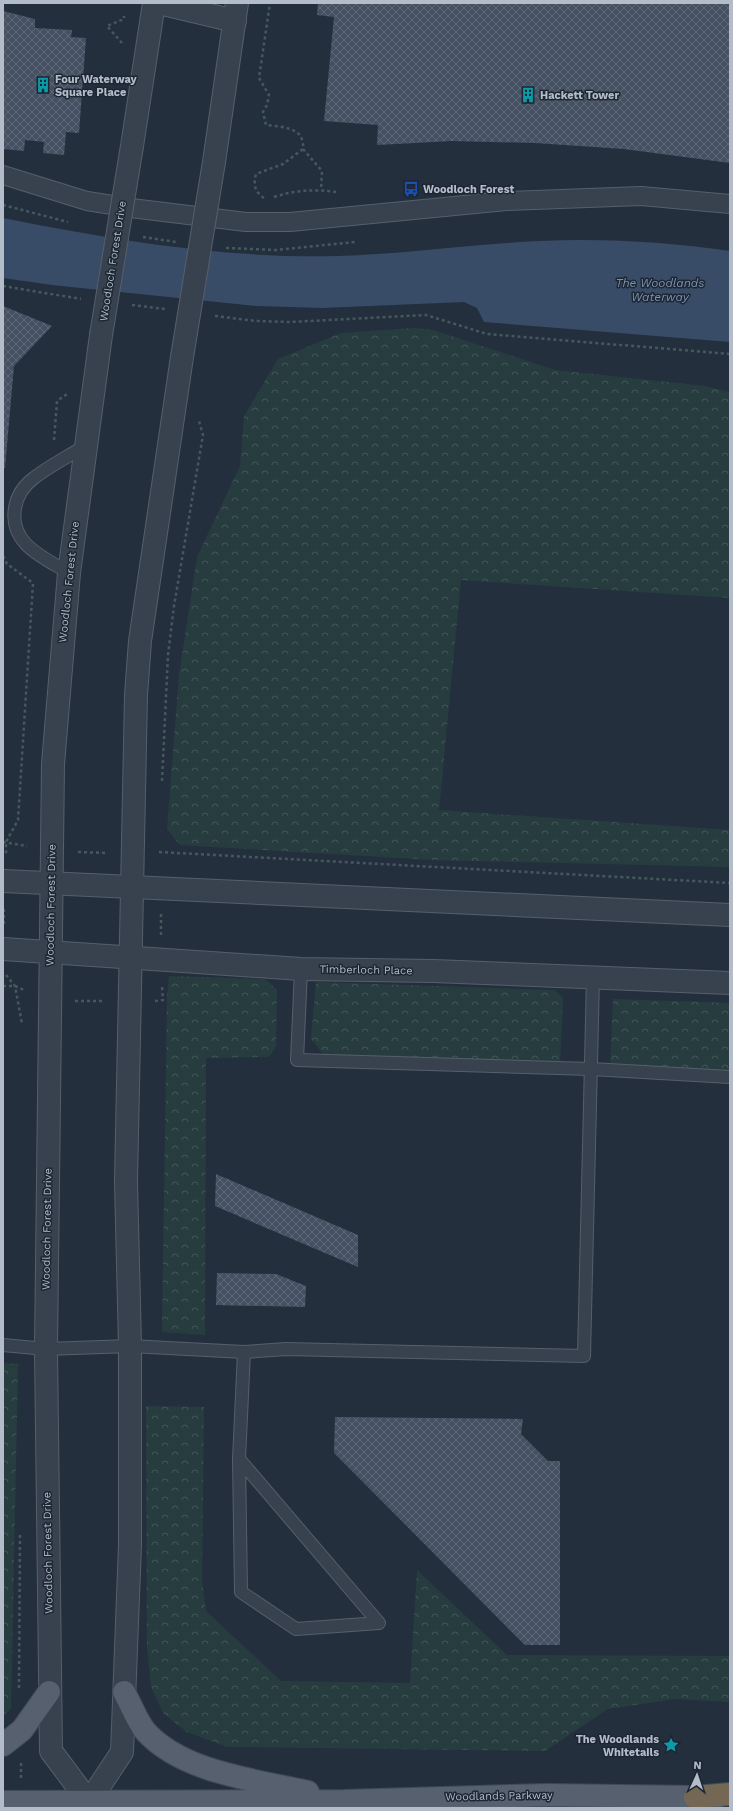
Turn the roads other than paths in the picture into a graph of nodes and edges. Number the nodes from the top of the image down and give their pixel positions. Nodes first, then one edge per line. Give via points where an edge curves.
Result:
1 (154, 3) edge
2 (159, 3) edge
3 (236, 12) edge
4 (3, 175) edge
5 (730, 204) edge
6 (85, 446) junction
7 (69, 573) junction
8 (4, 881) edge
9 (52, 883) junction
10 (132, 887) junction
11 (730, 915) edge
12 (3, 949) edge
13 (50, 952) junction
14 (130, 958) junction
15 (301, 969) junction
16 (593, 978) junction
17 (730, 983) edge
18 (591, 1069) junction
19 (730, 1077) edge
20 (3, 1345) edge
21 (130, 1346) junction
22 (46, 1349) junction
23 (244, 1352) junction
24 (239, 1459) junction
25 (49, 1692) junction
26 (124, 1692) junction
27 (3, 1745) edge
28 (730, 1794) edge
29 (694, 1797) junction
30 (730, 1800) edge
31 (344, 1801) junction
32 (3, 1802) edge
33 (89, 1805) edge
34 (318, 1808) edge

1 - 6 street, Woodloch Forest Drive, bridge
2 - 3 street
3 - 10 street, bridge via 140,641 136,695
4 - 5 street via 92,202 246,222 290,222 506,201 641,196
6 - 7 street, Woodloch Forest Drive
6 - 7 lane via 34,478 21,490 14,513 17,534 26,545
7 - 9 street, Woodloch Forest Drive via 53,764
8 - 9 street
9 - 10 street
9 - 13 street, Woodloch Forest Drive
10 - 11 street
10 - 14 street
12 - 13 street, Timberloch Place
13 - 14 street, Timberloch Place
13 - 22 street, Woodloch Forest Drive
14 - 15 street, Timberloch Place
14 - 21 street via 126,1182
15 - 16 street, Timberloch Place via 433,971
15 - 18 lane via 297,1060
16 - 17 street, Timberloch Place
16 - 18 lane
18 - 19 lane
18 - 23 lane via 584,1356 286,1349
20 - 22 lane
21 - 22 lane
21 - 23 lane
21 - 26 street via 130,1545
22 - 25 street, Woodloch Forest Drive
23 - 24 lane
24 - 24 lane via 241,1592 296,1629 380,1623
25 - 27 main road via 22,1730
25 - 33 street, Woodloch Forest Drive via 52,1751
26 - 31 main road via 146,1732 170,1751 206,1769
26 - 33 street via 122,1752
28 - 29 highway
29 - 30 main road, Woodlands Parkway
29 - 31 main road, Woodlands Parkway via 546,1795
31 - 33 main road, Woodlands Parkway
31 - 34 main road
32 - 33 main road, Woodlands Parkway

